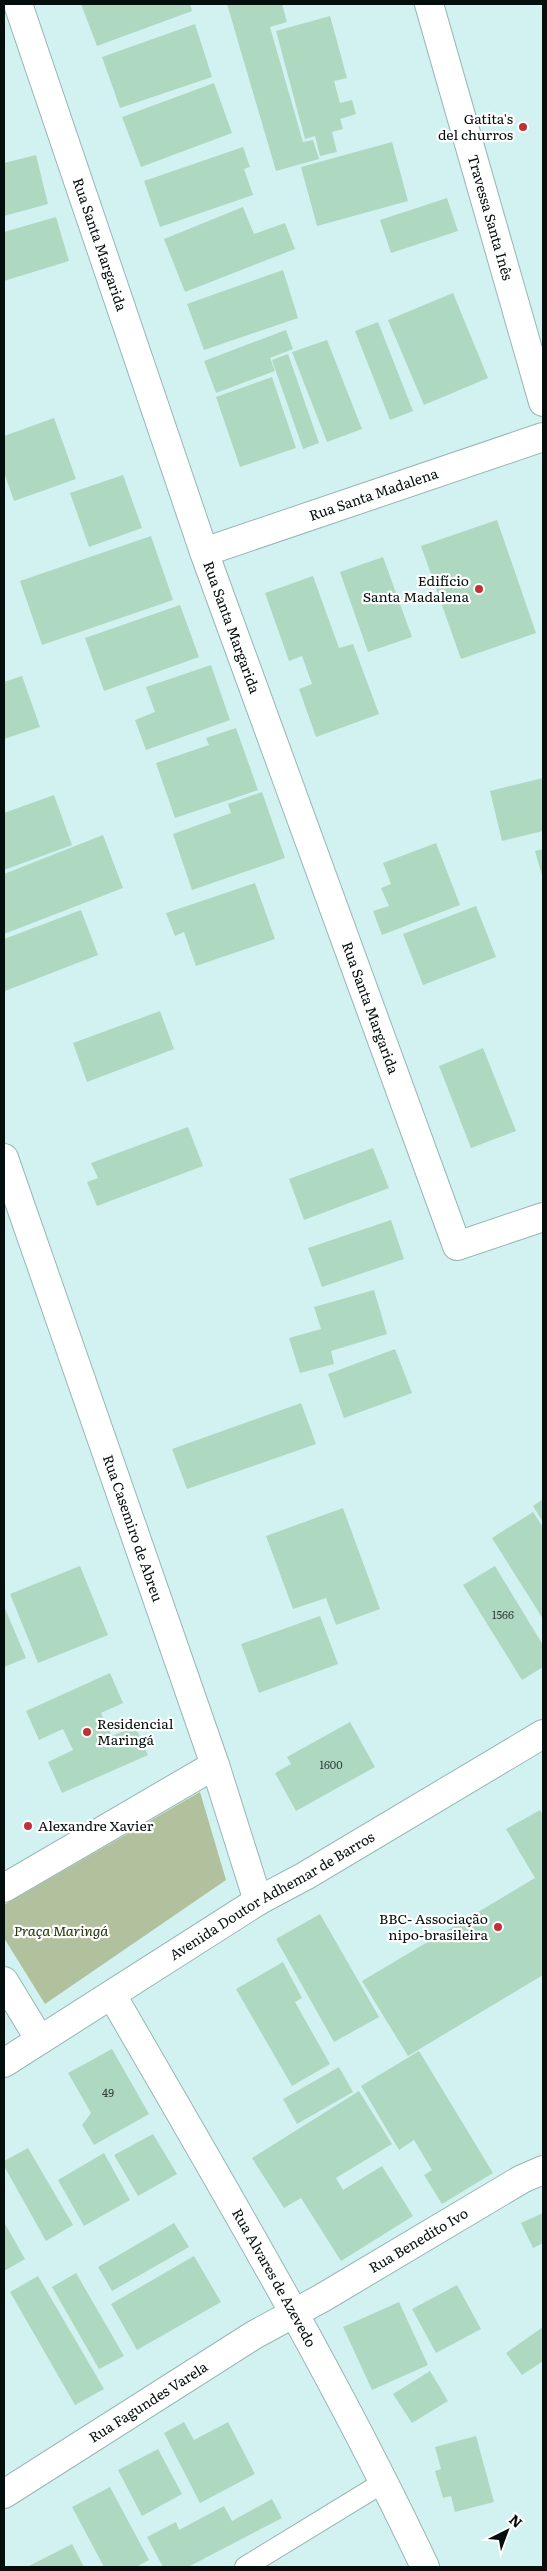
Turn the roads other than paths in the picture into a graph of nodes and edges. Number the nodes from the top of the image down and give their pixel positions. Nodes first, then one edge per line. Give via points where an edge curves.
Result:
1 (18, 4) edge
2 (428, 4) edge
3 (543, 402) edge
4 (543, 437) edge
5 (204, 552) junction
6 (4, 1158) edge
7 (543, 1217) edge
8 (543, 1734) edge
9 (215, 1764) junction
10 (4, 1888) edge
11 (258, 1901) junction
12 (4, 1981) edge
13 (112, 1995) junction
14 (40, 2040) junction
15 (4, 2063) edge
16 (543, 2170) edge
17 (296, 2312) junction
18 (384, 2482) junction
19 (4, 2494) edge
20 (245, 2567) edge
21 (425, 2567) edge

1 - 5 street, Rua Santa Margarida
2 - 3 street, Travessa Santa Inês
4 - 5 street, Rua Santa Madalena
5 - 7 street, Rua Santa Margarida via 457,1246
6 - 9 street, Rua Casemiro de Abreu
8 - 11 street, Avenida Doutor Adhemar de Barros
9 - 10 street
9 - 11 street, Rua Casemiro de Abreu
11 - 13 street, Avenida Doutor Adhemar de Barros
12 - 14 street
13 - 14 street, Avenida Doutor Adhemar de Barros
13 - 17 street, Rua Alvares de Azevedo
14 - 15 street, Avenida Doutor Adhemar de Barros
16 - 17 street, Rua Benedito Ivo via 522,2179
17 - 18 street, Rua Alvares de Azevedo
17 - 19 street, Rua Fagundes Varela via 254,2335
18 - 20 lane
18 - 21 street, Rua Alvares de Azevedo

